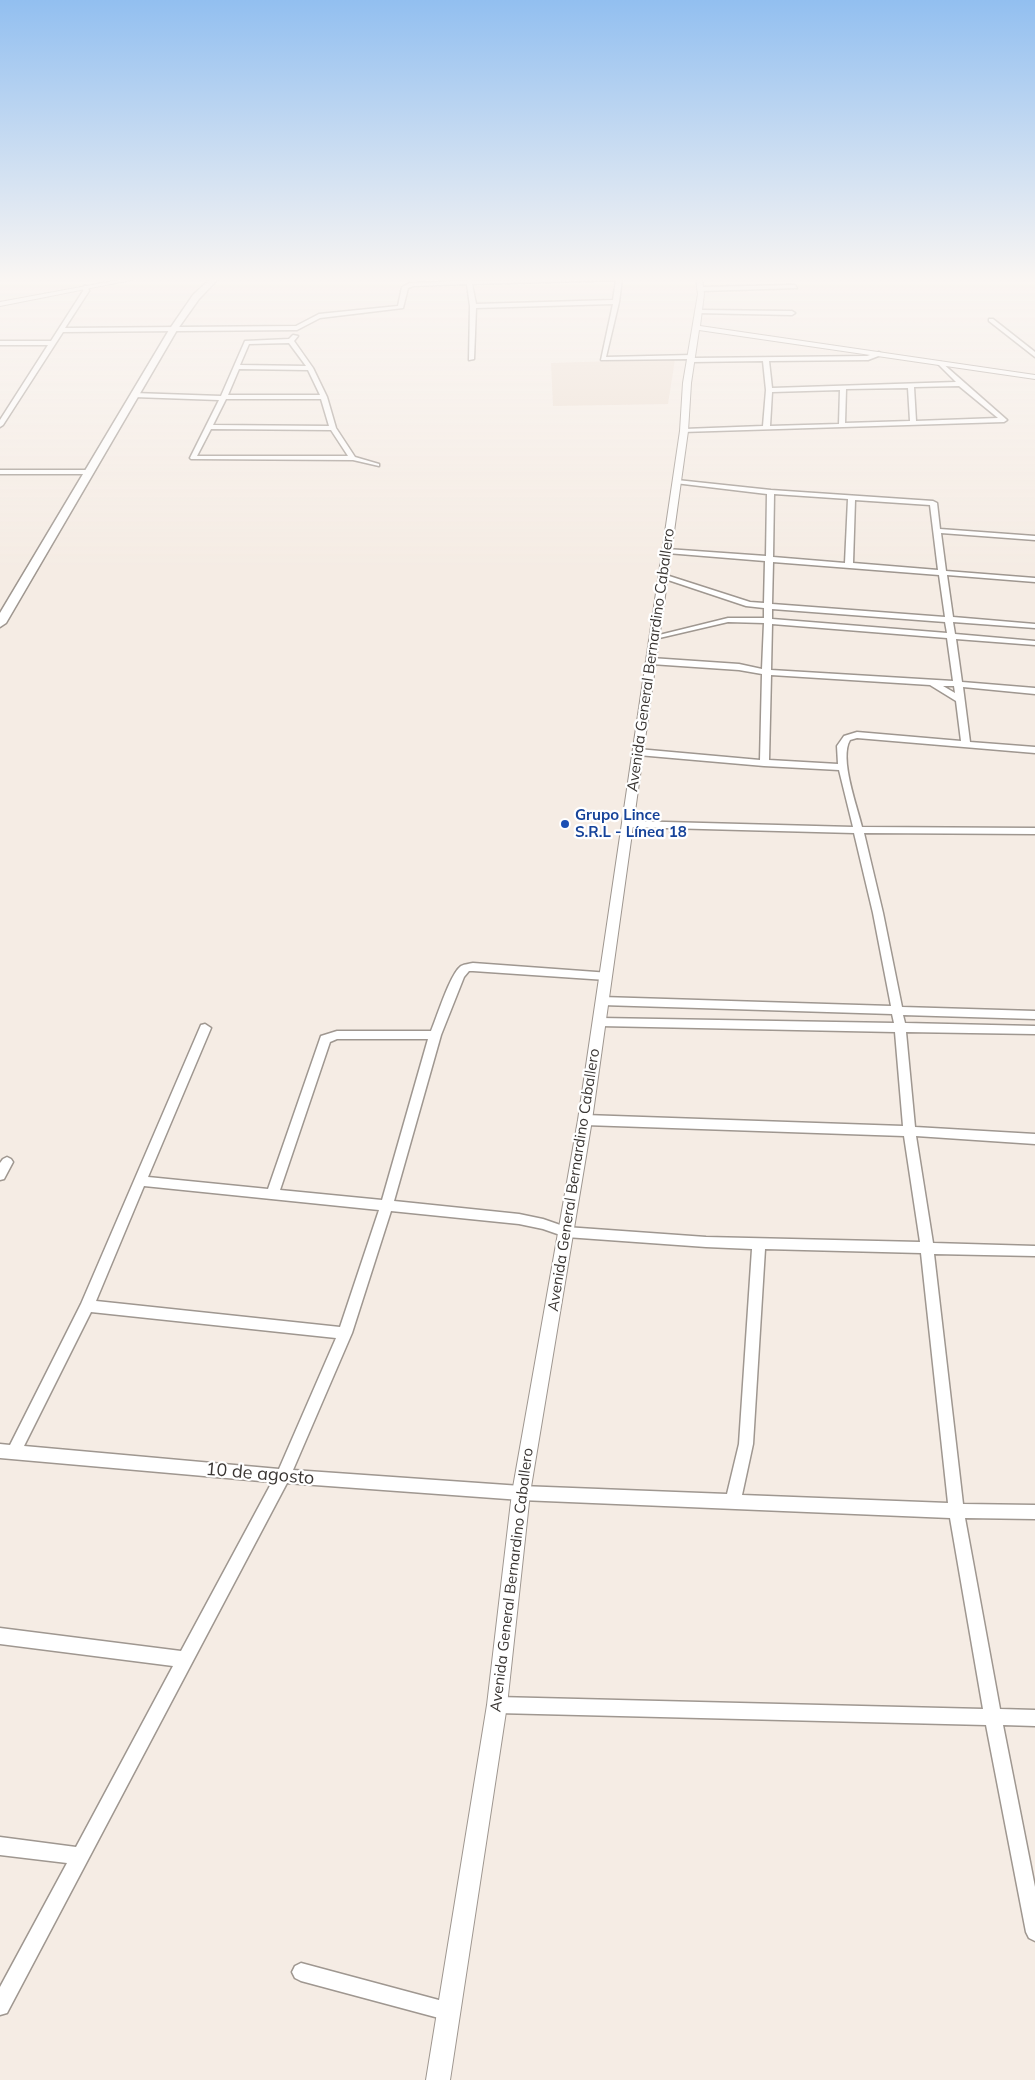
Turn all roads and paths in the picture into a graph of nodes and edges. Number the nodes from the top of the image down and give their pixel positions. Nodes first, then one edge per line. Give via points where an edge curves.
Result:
1 (31, 376) edge
2 (146, 376) edge
3 (233, 376) edge
4 (314, 376) edge
5 (689, 376) edge
6 (768, 376) edge
7 (953, 376) edge
8 (961, 384) junction
9 (912, 386) junction
10 (843, 388) junction
11 (769, 390) junction
12 (136, 393) junction
13 (224, 396) junction
14 (324, 397) junction
15 (913, 423) junction
16 (0, 425) edge
17 (842, 426) junction
18 (209, 427) junction
19 (333, 428) junction
20 (766, 429) junction
21 (684, 431) junction
22 (354, 458) junction
23 (377, 465) dead end
24 (0, 472) edge
25 (89, 472) junction
26 (677, 482) junction
27 (771, 492) junction
28 (852, 498) junction
29 (937, 531) junction
30 (1035, 538) edge
31 (667, 551) junction
32 (768, 560) junction
33 (849, 566) junction
34 (943, 573) junction
35 (663, 577) junction
36 (1035, 580) edge
37 (768, 606) junction
38 (949, 619) junction
39 (768, 620) junction
40 (0, 623) edge
41 (1035, 626) edge
42 (951, 636) junction
43 (655, 637) junction
44 (1035, 643) edge
45 (651, 661) junction
46 (765, 672) junction
47 (932, 682) junction
48 (959, 684) junction
49 (1035, 691) edge
50 (961, 700) junction
51 (966, 743) junction
52 (1035, 750) edge
53 (638, 752) junction
54 (764, 763) junction
55 (843, 767) junction
56 (628, 824) junction
57 (859, 830) junction
58 (1035, 831) edge
59 (606, 976) junction
60 (602, 1001) junction
61 (643, 1002) junction
62 (896, 1011) junction
63 (1035, 1015) edge
64 (600, 1022) junction
65 (643, 1023) junction
66 (900, 1026) junction
67 (205, 1028) dead end
68 (1035, 1030) edge
69 (435, 1036) junction
70 (585, 1120) junction
71 (909, 1131) junction
72 (1035, 1139) edge
73 (7, 1162) dead end
74 (0, 1175) edge
75 (140, 1180) junction
76 (273, 1193) junction
77 (387, 1205) junction
78 (566, 1232) junction
79 (759, 1243) junction
80 (927, 1247) junction
81 (1035, 1251) edge
82 (87, 1306) junction
83 (345, 1333) junction
84 (7, 1452) edge
85 (283, 1476) junction
86 (521, 1493) junction
87 (733, 1501) junction
88 (956, 1511) junction
89 (1035, 1512) edge
90 (0, 1636) edge
91 (185, 1660) junction
92 (496, 1706) junction
93 (992, 1717) junction
94 (1035, 1718) edge
95 (0, 1846) edge
96 (81, 1856) junction
97 (1035, 1932) edge
98 (301, 1972) dead end
99 (0, 2006) edge
100 (450, 2012) junction
101 (438, 2080) edge

1 - 16 street
2 - 12 highway
3 - 13 street
4 - 14 street
5 - 21 main road, Avenida General Bernardino Caballero
6 - 11 street
7 - 8 street
8 - 9 street
8 - 15 street via 1004,420
9 - 10 street
9 - 15 street
10 - 11 street
10 - 17 street
11 - 20 street
12 - 13 street
12 - 25 highway
13 - 14 street
13 - 18 street
14 - 19 street
15 - 17 street
17 - 20 street
18 - 19 street
18 - 22 street via 193,456 195,459
19 - 22 street
20 - 21 street
21 - 26 main road, Avenida General Bernardino Caballero
22 - 23 street
24 - 25 street
25 - 40 highway
26 - 27 street
26 - 31 main road, Avenida General Bernardino Caballero
27 - 28 street
27 - 32 street
28 - 29 street via 933,502
28 - 33 street
29 - 30 street
29 - 34 street
31 - 32 street
31 - 35 main road, Avenida General Bernardino Caballero
32 - 33 street
32 - 37 street
33 - 34 street
34 - 36 street
34 - 38 street
35 - 37 street via 749,604
35 - 43 main road, Avenida General Bernardino Caballero
37 - 38 street
37 - 39 street
38 - 41 street
38 - 42 street
39 - 42 street
39 - 43 street via 728,620
39 - 46 street
42 - 44 street
42 - 48 street
43 - 45 main road, Avenida General Bernardino Caballero
45 - 46 street
45 - 53 main road, Avenida General Bernardino Caballero
46 - 47 street
46 - 54 street
47 - 48 street
47 - 50 street
48 - 49 street
48 - 50 street
50 - 51 street
51 - 52 street
51 - 55 street via 852,736 842,746
53 - 54 street
53 - 56 main road, Avenida General Bernardino Caballero
54 - 55 street
55 - 57 street
56 - 57 street
56 - 59 main road, Avenida General Bernardino Caballero
57 - 58 street
57 - 62 street
59 - 60 main road, Avenida General Bernardino Caballero
59 - 69 street via 466,968 459,975
60 - 61 street
60 - 64 main road, Avenida General Bernardino Caballero
61 - 62 street
61 - 65 street
62 - 63 street
62 - 66 street
64 - 65 street
64 - 70 main road, Avenida General Bernardino Caballero
65 - 66 street
66 - 68 street
66 - 71 street
67 - 75 street
69 - 76 street via 337,1035 325,1039
69 - 77 street
70 - 71 street
70 - 78 main road, Avenida General Bernardino Caballero
71 - 72 street
71 - 80 street
73 - 74 street
75 - 76 street
75 - 82 street
76 - 77 street
77 - 78 street via 519,1219
77 - 83 street
78 - 79 street
78 - 86 main road, Avenida General Bernardino Caballero
79 - 80 street
79 - 87 street via 746,1444
80 - 81 street
80 - 88 street
82 - 83 street
82 - 84 street
83 - 85 street
84 - 85 street, 10 de agosto
85 - 86 street, 10 de agosto
85 - 91 street
86 - 87 street, 10 de agosto
86 - 92 main road, Avenida General Bernardino Caballero
87 - 88 street, 10 de agosto
88 - 89 street, 10 de agosto
88 - 93 street
90 - 91 street
91 - 96 street
92 - 93 street
92 - 100 main road, Avenida General Bernardino Caballero
93 - 94 street
93 - 97 street
95 - 96 street
96 - 99 street
98 - 100 street
100 - 101 main road, Avenida General Bernardino Caballero

